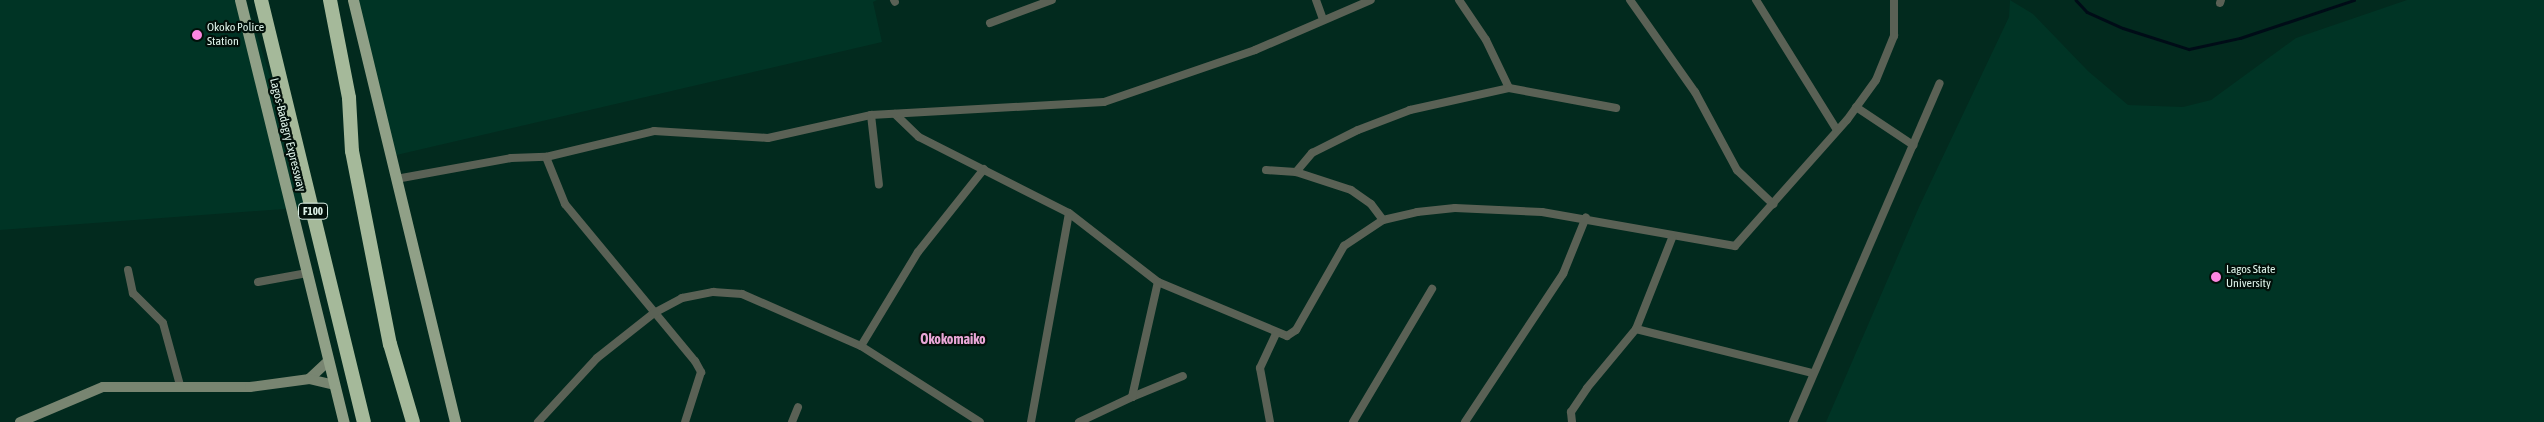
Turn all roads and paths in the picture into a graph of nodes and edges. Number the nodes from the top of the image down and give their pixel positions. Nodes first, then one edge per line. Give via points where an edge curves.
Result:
1 (240, 0) edge
2 (260, 0) edge
3 (330, 0) edge
4 (353, 0) edge
5 (1052, 0) edge
6 (1316, 0) edge
7 (1371, 0) edge
8 (1460, 0) edge
9 (1630, 0) edge
10 (1756, 0) edge
11 (1892, 2) edge
12 (1322, 18) junction
13 (990, 23) dead end
14 (1940, 83) dead end
15 (1509, 88) junction
16 (1856, 107) junction
17 (1616, 108) dead end
18 (895, 114) junction
19 (871, 115) junction
20 (1838, 130) junction
21 (1914, 145) junction
22 (546, 157) junction
23 (984, 169) junction
24 (1266, 170) dead end
25 (1296, 172) junction
26 (396, 179) junction
27 (879, 185) dead end
28 (1773, 204) junction
29 (1069, 213) junction
30 (1586, 217) junction
31 (1383, 220) junction
32 (1672, 238) junction
33 (128, 270) dead end
34 (307, 273) junction
35 (258, 282) dead end
36 (1158, 282) junction
37 (1432, 289) dead end
38 (654, 313) junction
39 (1636, 329) junction
40 (1276, 333) junction
41 (861, 346) junction
42 (328, 361) junction
43 (1813, 373) junction
44 (1183, 376) dead end
45 (309, 379) junction
46 (180, 385) junction
47 (334, 385) junction
48 (1132, 397) junction
49 (798, 407) dead end
50 (20, 422) edge
51 (344, 422) edge
52 (364, 422) edge
53 (413, 422) edge
54 (455, 422) edge
55 (538, 422) edge
56 (685, 422) edge
57 (792, 422) edge
58 (980, 422) edge
59 (1031, 422) edge
60 (1079, 422) edge
61 (1270, 422) edge
62 (1353, 422) edge
63 (1465, 422) edge
64 (1572, 422) edge
65 (1793, 422) edge

1 - 34 main road, Lagos-Badagry Expressway
2 - 52 highway, Lagos-Badagry Expressway / F100
3 - 53 highway via 349,98 352,150 386,325
4 - 26 main road
5 - 13 street
6 - 12 street
7 - 12 street
8 - 15 street via 1486,40
9 - 28 street via 1695,92 1737,170
10 - 20 street
11 - 16 street via 1894,36 1887,57
12 - 18 street via 1255,50 1104,102
14 - 21 street
15 - 17 street
15 - 25 street via 1410,110 1358,130 1312,153
16 - 20 street
16 - 21 street
18 - 19 street
18 - 23 street via 919,137
19 - 22 street via 768,138 654,131
19 - 27 street
20 - 28 street
21 - 43 street
22 - 26 street via 511,158
22 - 38 street via 565,204
23 - 29 street
23 - 41 street via 918,252
24 - 25 street
25 - 31 street via 1351,190 1371,204
26 - 54 main road
28 - 32 street via 1736,246
29 - 36 street
29 - 59 street
30 - 31 street via 1455,208
30 - 32 street
30 - 63 street via 1563,274
31 - 40 street via 1344,246 1296,330 1290,335
32 - 39 street
33 - 46 street via 134,293 163,323
34 - 35 street
34 - 42 main road, Lagos-Badagry Expressway
36 - 40 street
36 - 48 street
37 - 62 street
38 - 41 street via 682,298 713,292 742,294
38 - 55 street via 597,358
38 - 56 street via 700,372
39 - 43 street
39 - 64 street via 1587,388 1571,412
40 - 61 street via 1260,368
41 - 58 street
42 - 45 main road
42 - 47 main road, Lagos-Badagry Expressway
43 - 65 street
44 - 48 street
45 - 46 main road via 250,387
45 - 47 main road
46 - 50 main road via 103,387
47 - 51 main road, Lagos-Badagry Expressway
48 - 60 street
49 - 57 street

